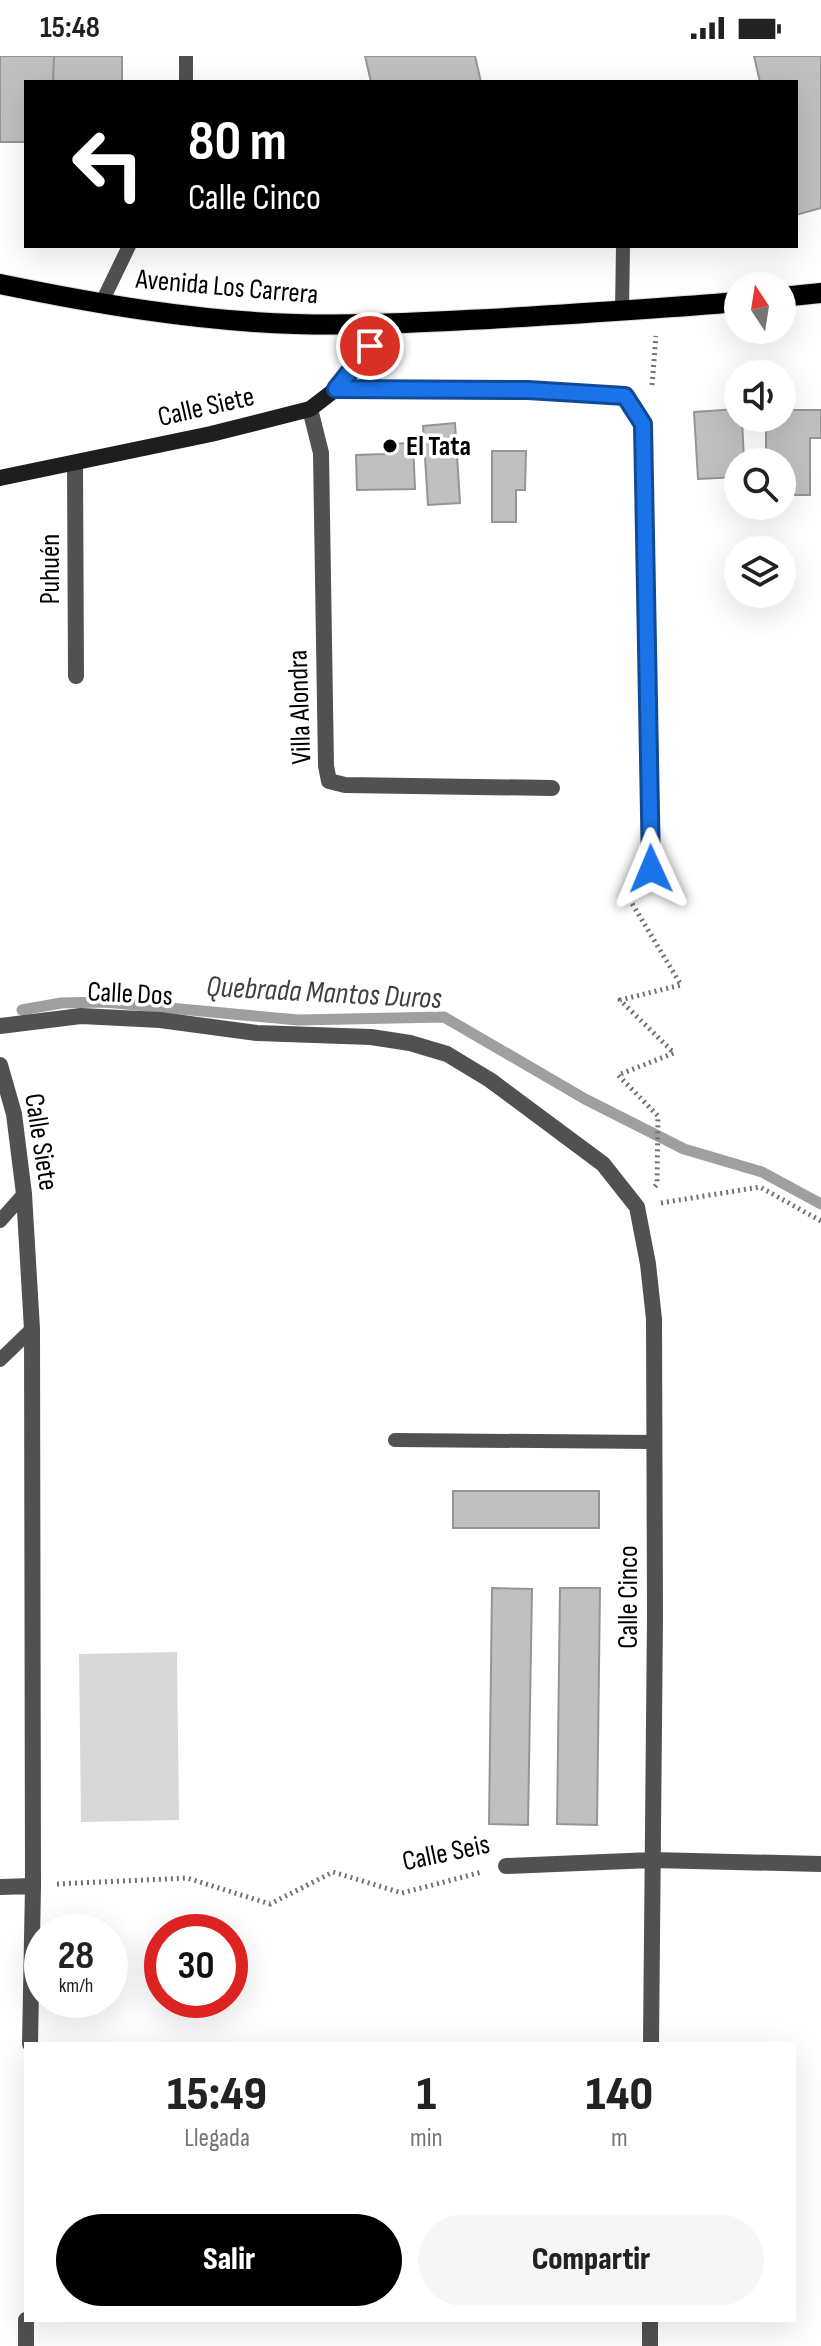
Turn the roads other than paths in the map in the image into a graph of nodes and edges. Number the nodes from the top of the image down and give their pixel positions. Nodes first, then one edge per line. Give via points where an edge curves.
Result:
1 (186, 56) edge
2 (186, 80) edge
3 (128, 248) edge
4 (623, 248) edge
5 (0, 284) edge
6 (821, 293) edge
7 (796, 297) edge
8 (796, 301) edge
9 (724, 303) edge
10 (101, 304) junction
11 (821, 304) edge
12 (622, 311) junction
13 (387, 324) junction
14 (336, 389) junction
15 (310, 409) junction
16 (75, 463) junction
17 (0, 478) edge
18 (76, 676) dead end
19 (552, 788) dead end
20 (651, 869) road end
21 (0, 1026) edge
22 (0, 1065) edge
23 (603, 1164) joint
24 (24, 1194) junction
25 (0, 1221) edge
26 (32, 1329) junction
27 (0, 1360) edge
28 (395, 1440) dead end
29 (654, 1442) junction
30 (652, 1860) junction
31 (821, 1864) edge
32 (506, 1866) road end
33 (33, 1886) junction
34 (0, 1887) edge
35 (30, 2042) edge
36 (651, 2042) edge
37 (26, 2322) edge
38 (650, 2322) edge
39 (26, 2346) edge
40 (650, 2346) edge

1 - 2 lane
3 - 10 lane
4 - 12 lane
5 - 10 main road, Avenida Los Carrera
6 - 7 main road
8 - 11 main road
9 - 12 main road, Avenida Los Carrera
10 - 13 main road, Avenida Los Carrera via 231,320
12 - 13 main road, Avenida Los Carrera
13 - 14 street, Calle Siete
14 - 15 street, Calle Siete
14 - 20 street via 625,396 643,424
15 - 16 street, Calle Siete
15 - 19 street, Villa Alondra via 321,453 329,781
16 - 17 street, Calle Siete
16 - 18 street, Puhuén
21 - 23 street, Calle Dos via 81,1016 410,1043 447,1054 490,1080
22 - 24 street, Calle Siete via 14,1114
23 - 29 street, Calle Cinco via 637,1207 648,1264 654,1319
24 - 25 lane
24 - 26 street, Calle Siete
26 - 27 lane
26 - 33 street, Calle Siete
28 - 29 lane
29 - 30 street, Calle Cinco
30 - 31 street, Calle Seis
30 - 32 street, Calle Seis
30 - 36 street, Calle Cinco
33 - 34 street
33 - 35 street, Calle Siete
37 - 39 street
38 - 40 street

